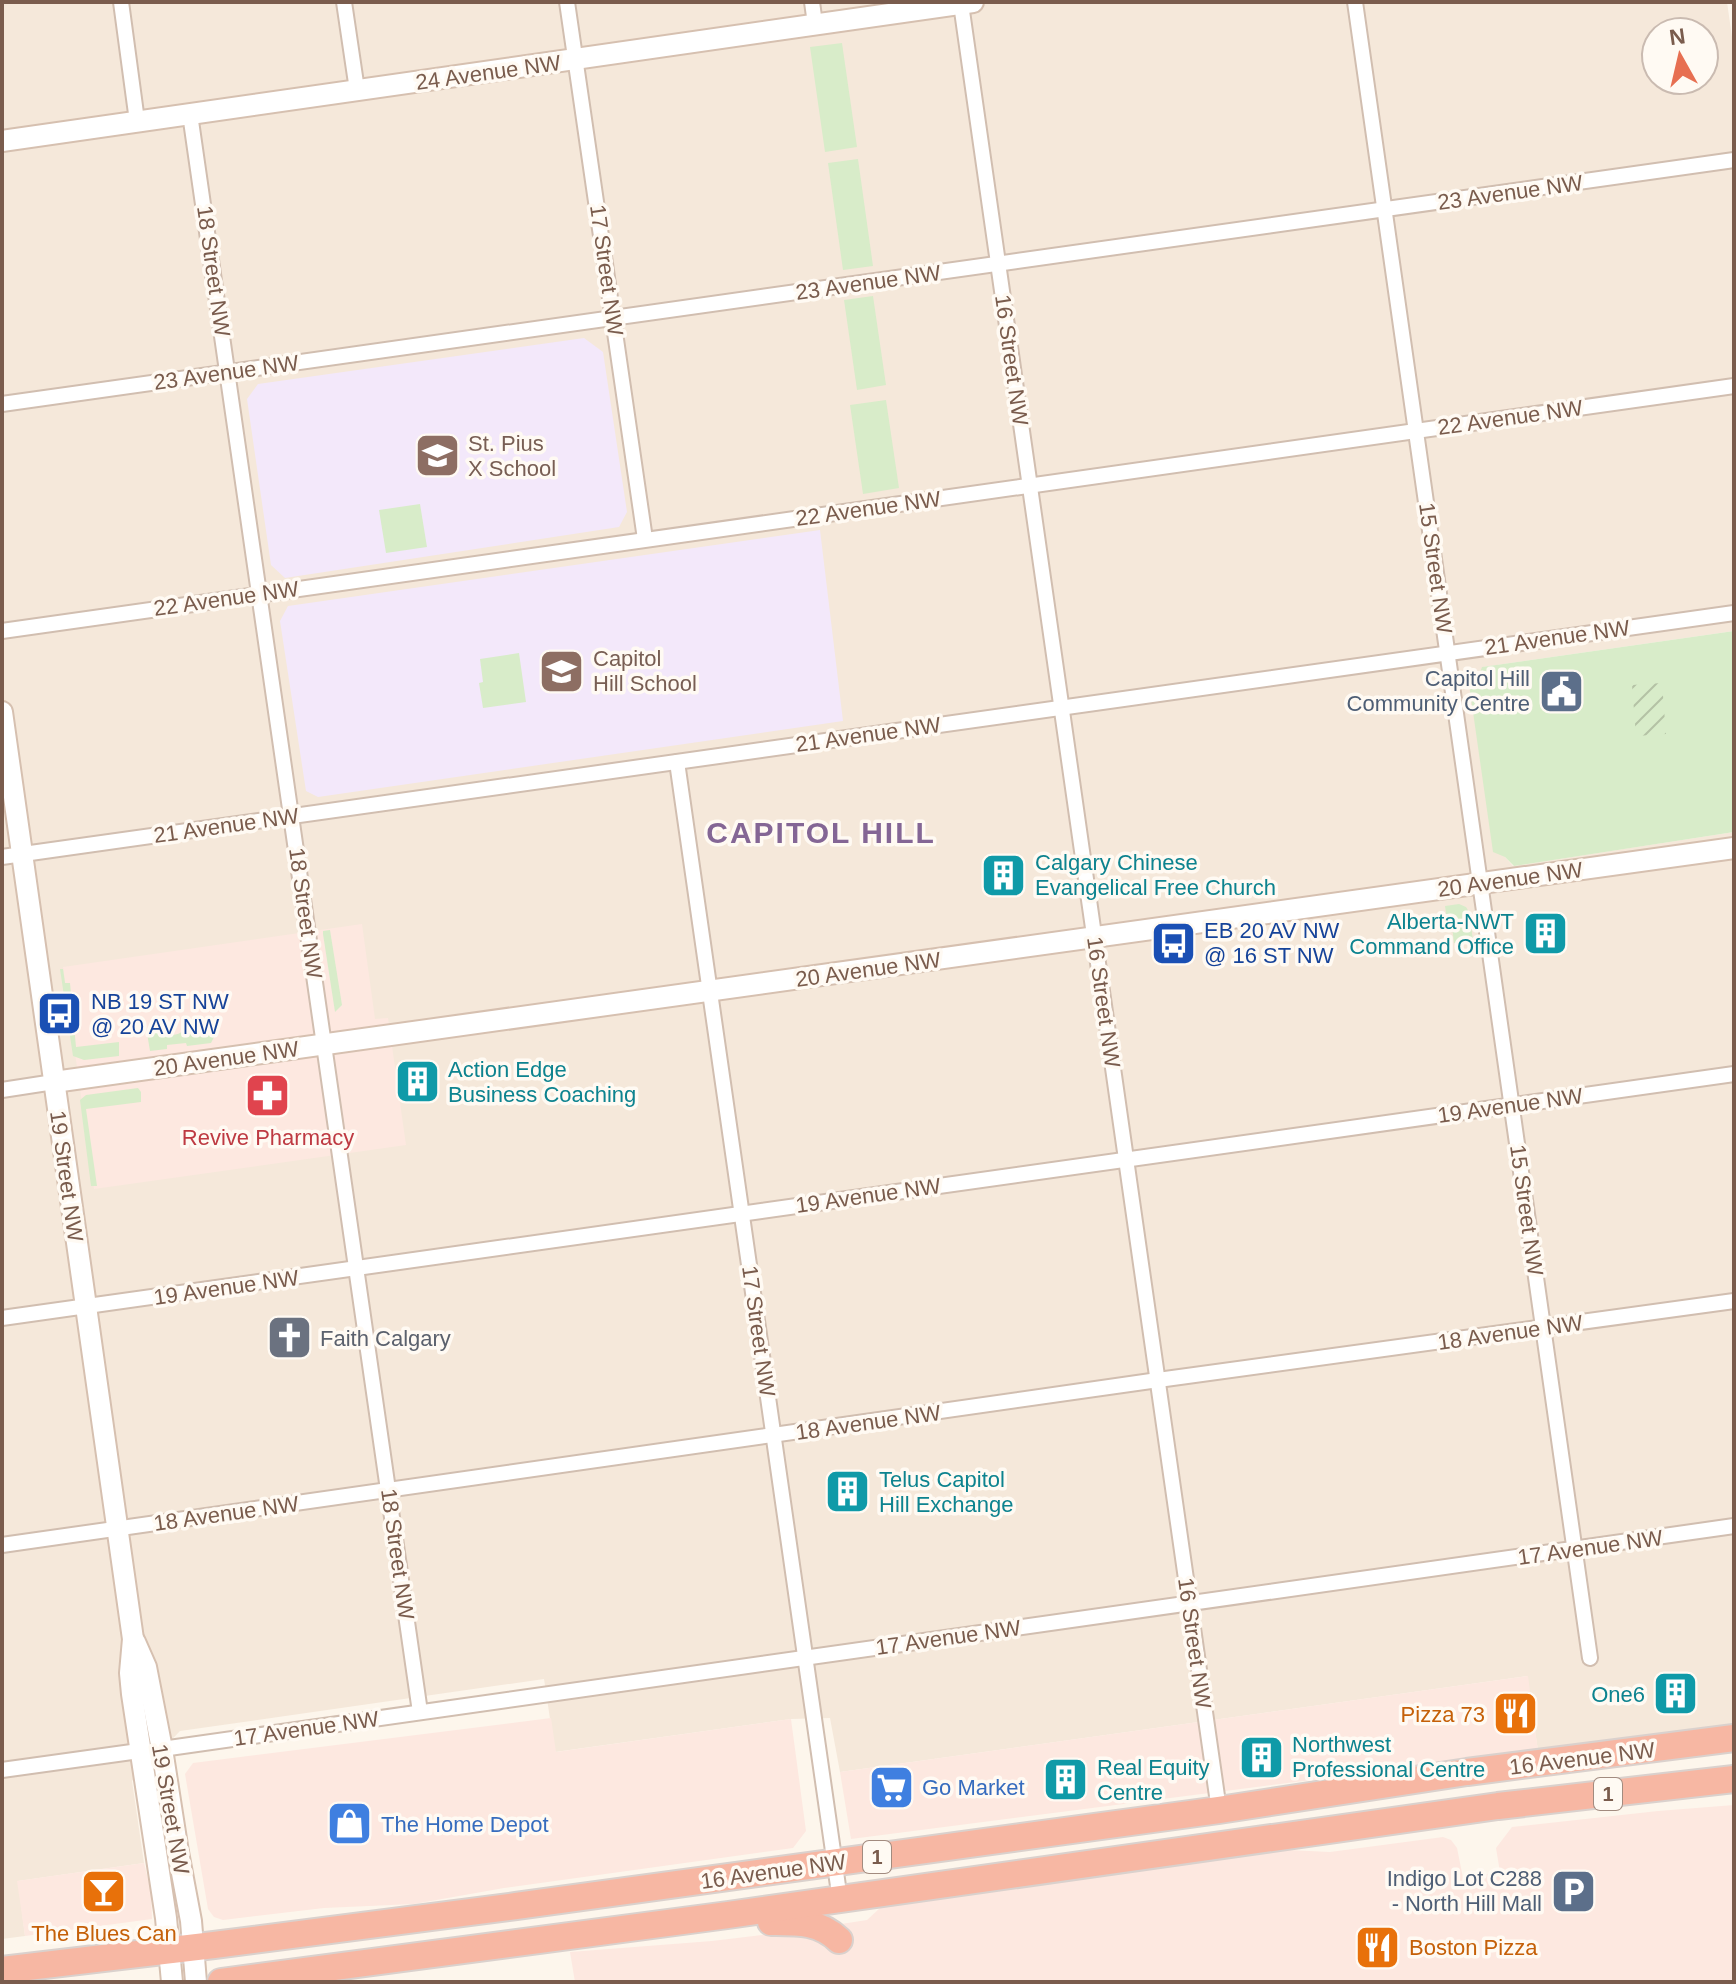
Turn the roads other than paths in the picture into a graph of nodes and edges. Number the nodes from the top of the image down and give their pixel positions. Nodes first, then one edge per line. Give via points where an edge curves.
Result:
1 (121, 2) edge
2 (344, 2) edge
3 (567, 2) edge
4 (812, 2) edge
5 (1355, 2) edge
6 (967, 3) edge
7 (815, 24) junction
8 (575, 60) junction
9 (357, 90) junction
10 (190, 114) junction
11 (137, 121) junction
12 (2, 141) edge
13 (1734, 160) edge
14 (1384, 210) junction
15 (998, 263) junction
16 (614, 318) junction
17 (228, 372) junction
18 (1734, 386) edge
19 (2, 404) edge
20 (1416, 430) junction
21 (1030, 486) junction
22 (645, 539) junction
23 (260, 593) junction
24 (1734, 613) edge
25 (2, 631) edge
26 (1448, 652) junction
27 (1061, 707) junction
28 (2, 712) edge
29 (677, 762) junction
30 (292, 816) junction
31 (1734, 848) edge
32 (12, 855) edge
33 (1479, 883) junction
34 (1094, 938) junction
35 (709, 991) junction
36 (324, 1044) junction
37 (1734, 1074) edge
38 (54, 1082) junction
39 (2, 1090) edge
40 (1512, 1105) junction
41 (1127, 1159) junction
42 (741, 1213) junction
43 (356, 1268) junction
44 (1734, 1301) edge
45 (86, 1306) junction
46 (2, 1318) edge
47 (1543, 1328) junction
48 (1158, 1380) junction
49 (774, 1436) junction
50 (389, 1491) junction
51 (1734, 1526) edge
52 (118, 1528) junction
53 (2, 1545) edge
54 (1575, 1549) junction
55 (1189, 1603) junction
56 (133, 1639) junction
57 (806, 1657) junction
58 (1590, 1658) dead end
59 (420, 1712) junction
60 (1734, 1738) edge
61 (162, 1749) junction
62 (139, 1751) junction
63 (2, 1770) edge
64 (1734, 1779) edge
65 (1219, 1810) junction
66 (834, 1863) junction
67 (840, 1900) junction
68 (728, 1915) junction
69 (839, 1940) dead end
70 (181, 1949) junction
71 (2, 1970) edge
72 (277, 1978) edge
73 (172, 1982) edge
74 (196, 1982) edge
75 (221, 1982) edge

1 - 11 street
2 - 9 street
3 - 8 street, 17 Street NW
4 - 7 street
5 - 14 street, 15 Street NW
6 - 7 street, 24 Avenue NW
6 - 15 street, 16 Street NW
7 - 8 street, 24 Avenue NW
8 - 9 street, 24 Avenue NW
8 - 16 street, 17 Street NW
9 - 10 street, 24 Avenue NW
10 - 11 street, 24 Avenue NW
10 - 17 street, 18 Street NW
11 - 12 street, 24 Avenue NW
13 - 14 street, 23 Avenue NW
14 - 15 street, 23 Avenue NW
14 - 20 street, 15 Street NW
15 - 16 street, 23 Avenue NW
15 - 21 street, 16 Street NW
16 - 17 street, 23 Avenue NW
16 - 22 street, 17 Street NW
17 - 19 street, 23 Avenue NW
17 - 23 street, 18 Street NW
18 - 20 street, 22 Avenue NW
20 - 21 street, 22 Avenue NW
20 - 26 street, 15 Street NW
21 - 22 street, 22 Avenue NW
21 - 27 street, 16 Street NW
22 - 23 street, 22 Avenue NW
23 - 25 street, 22 Avenue NW
23 - 30 street, 18 Street NW
24 - 26 street, 21 Avenue NW
26 - 27 street, 21 Avenue NW
26 - 33 street, 15 Street NW
27 - 29 street, 21 Avenue NW
27 - 34 street, 16 Street NW
28 - 32 street, 19 Street NW
29 - 30 street, 21 Avenue NW
29 - 35 street, 17 Street NW
30 - 32 street, 21 Avenue NW
30 - 36 street, 18 Street NW
31 - 33 street, 20 Avenue NW
32 - 38 street, 19 Street NW
33 - 34 street, 20 Avenue NW
33 - 40 street, 15 Street NW
34 - 35 street, 20 Avenue NW
34 - 41 street, 16 Street NW
35 - 36 street, 20 Avenue NW
35 - 42 street, 17 Street NW
36 - 38 street, 20 Avenue NW
36 - 43 street, 18 Street NW
37 - 40 street, 19 Avenue NW
38 - 39 street, 20 Avenue NW
38 - 45 street, 19 Street NW
40 - 41 street, 19 Avenue NW
40 - 47 street, 15 Street NW
41 - 42 street, 19 Avenue NW
41 - 48 street, 16 Street NW
42 - 43 street, 19 Avenue NW
42 - 49 street, 17 Street NW
43 - 45 street, 19 Avenue NW
43 - 50 street, 18 Street NW
44 - 47 street, 18 Avenue NW
45 - 46 street, 19 Avenue NW
45 - 52 street, 19 Street NW
47 - 48 street, 18 Avenue NW
47 - 54 street, 15 Street NW
48 - 49 street, 18 Avenue NW
48 - 55 street, 16 Street NW
49 - 50 street, 18 Avenue NW
49 - 57 street, 17 Street NW
50 - 52 street, 18 Avenue NW
50 - 59 street, 18 Street NW
51 - 54 street, 17 Avenue NW
52 - 53 street, 18 Avenue NW
52 - 56 street, 19 Street NW
54 - 55 street, 17 Avenue NW
54 - 58 street, 15 Street NW
55 - 57 street, 17 Avenue NW
55 - 65 street, 16 Street NW
56 - 61 street, 19 Street NW via 146,1667
56 - 62 street, 19 Street NW via 130,1673
57 - 59 street, 17 Avenue NW
57 - 66 street, 17 Street NW
59 - 61 street, 17 Avenue NW
60 - 65 highway, 16 Avenue NW / 1
61 - 70 street, 19 Street NW via 191,1921
62 - 63 street
62 - 70 street, 19 Street NW
64 - 67 highway, 16 Avenue NW / 1 via 1473,1810
65 - 66 highway, 16 Avenue NW / 1
66 - 67 street, 17 Street NW
66 - 70 highway, 16 Avenue NW / 1
67 - 68 highway, 16 Avenue NW / 1
68 - 69 highway via 799,1922 829,1931
68 - 72 highway, 16 Avenue NW / 1
70 - 71 highway, 16 Avenue NW / 1
70 - 73 street, 19 Street NW
70 - 74 street, 19 Street NW
72 - 75 highway, 16 Avenue NW / 1

